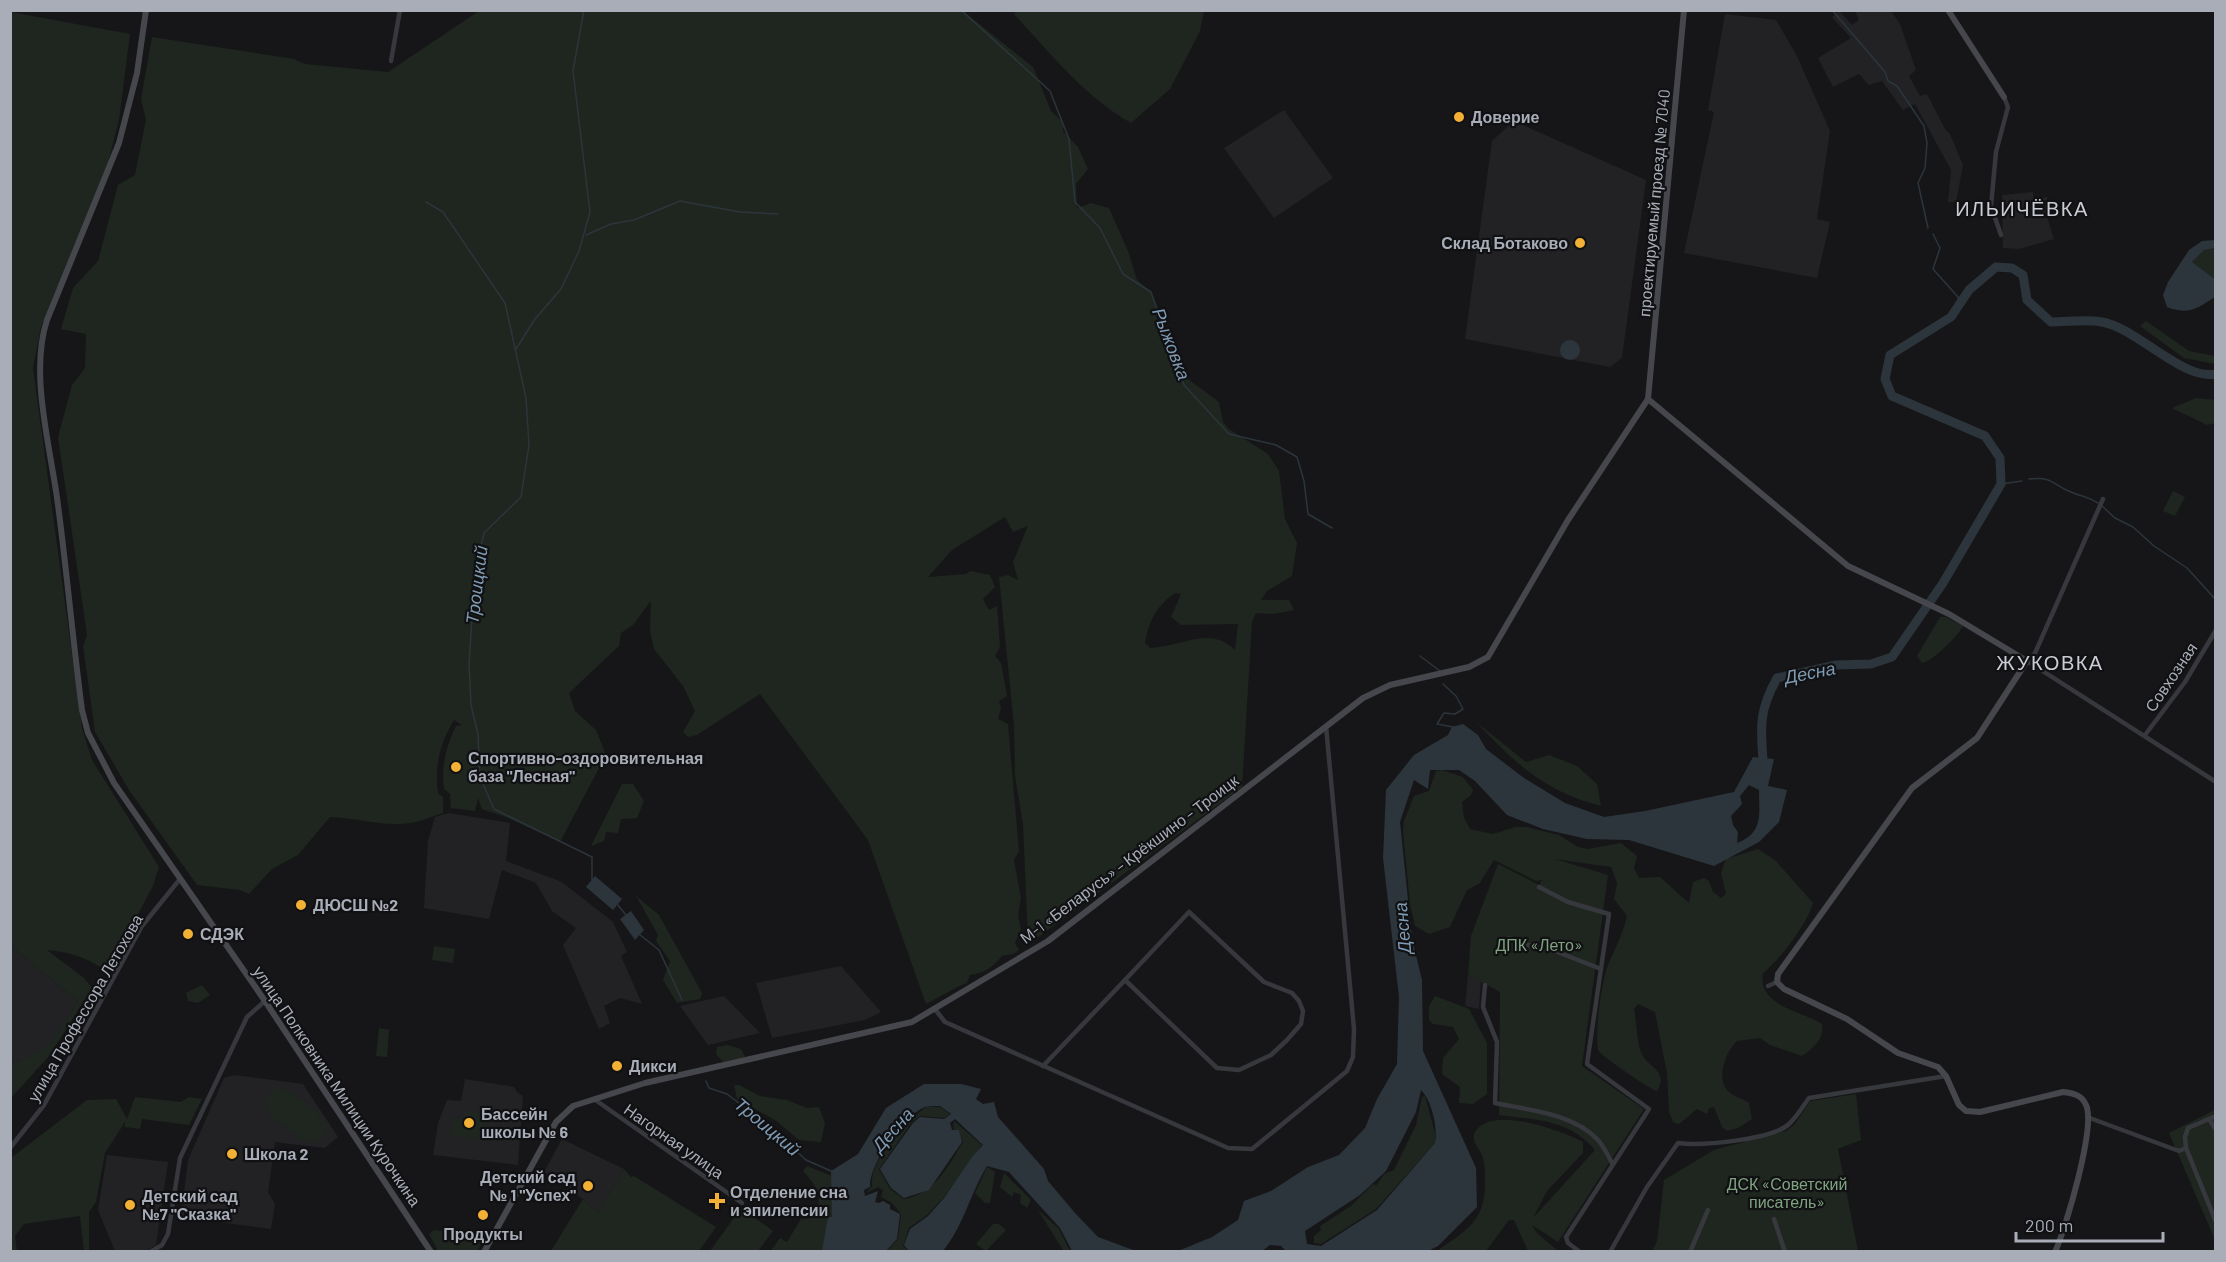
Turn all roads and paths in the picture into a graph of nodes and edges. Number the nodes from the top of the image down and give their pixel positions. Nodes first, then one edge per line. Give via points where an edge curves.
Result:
1 (146, 10) edge
2 (400, 10) edge
3 (1684, 10) edge
4 (1948, 10) edge
5 (391, 61) dead end
6 (2004, 97) joint
7 (2001, 235) dead end
8 (1648, 399) junction
9 (2103, 499) dead end
10 (2216, 630) edge
11 (2027, 661) junction
12 (1326, 726) junction
13 (2145, 735) junction
14 (2216, 782) edge
15 (180, 879) junction
16 (1539, 887) dead end
17 (1509, 938) dead end
18 (1601, 969) junction
19 (1125, 980) junction
20 (1778, 982) junction
21 (1485, 986) dead end
22 (1768, 986) dead end
23 (265, 1001) junction
24 (934, 1008) junction
25 (1043, 1066) junction
26 (1946, 1076) junction
27 (593, 1098) junction
28 (2216, 1116) edge
29 (2087, 1117) junction
30 (2209, 1119) junction
31 (2216, 1130) edge
32 (10, 1148) edge
33 (2186, 1148) junction
34 (1612, 1163) junction
35 (742, 1203) dead end
36 (1708, 1210) dead end
37 (1774, 1219) dead end
38 (2216, 1222) edge
39 (150, 1251) edge
40 (431, 1251) edge
41 (483, 1251) edge
42 (1580, 1251) edge
43 (1610, 1251) edge
44 (1690, 1251) edge
45 (1785, 1251) edge
46 (2055, 1251) edge

1 - 15 street, улица Полковника Милиции Курочкина via 119,143 47,320 39,374 88,733 114,783
2 - 5 street
3 - 8 street, проектируемый проезд № 7040
4 - 6 street
6 - 7 street via 2008,107 1996,152 1991,206
8 - 11 street via 1848,566 1949,614
8 - 12 street, М-1 «Беларусь» – Крёкшино – Троицк via 1568,520 1488,657 1464,669 1390,685 1363,698
9 - 11 street via 2035,653
10 - 13 street, Совхозная via 2185,682
11 - 13 street
11 - 20 street via 1977,738 1912,788 1778,974
12 - 24 street, М-1 «Беларусь» – Крёкшино – Троицк via 1048,940
12 - 25 street via 1354,1029 1353,1057 1347,1071 1252,1149 1228,1148
13 - 14 street
15 - 23 street, улица Полковника Милиции Курочкина
15 - 32 street, улица Профессора Летохова via 142,926 44,1105
16 - 18 street via 1568,902 1609,914
17 - 18 street
18 - 34 street via 1587,1064 1649,1109
19 - 19 street via 1217,1068 1239,1070 1271,1055 1300,1024 1303,1011 1292,993 1264,982 1189,912
19 - 25 street
20 - 22 street
20 - 26 street via 1847,1019 1886,1047 1933,1064
21 - 34 street via 1483,1007 1497,1042 1495,1103 1563,1119 1588,1131 1599,1140
23 - 39 street via 247,1017 207,1098 180,1158 168,1234 162,1245
23 - 40 street, улица Полковника Милиции Курочкина
24 - 25 street via 945,1022
24 - 27 street, М-1 «Беларусь» – Крёкшино – Троицк via 912,1022
26 - 29 street via 1956,1101 1966,1111 1980,1112 2063,1092 2082,1099
26 - 43 street via 1809,1098 1788,1126 1729,1142 1678,1143
27 - 35 street, Нагорная улица
27 - 41 street, М-1 «Беларусь» – Крёкшино – Троицк via 573,1106 560,1117
28 - 30 street
29 - 33 street via 2179,1151
29 - 46 street via 2072,1209
30 - 31 street
30 - 33 street via 2188,1128
33 - 38 street
34 - 42 street via 1566,1237
36 - 44 street
37 - 45 street

